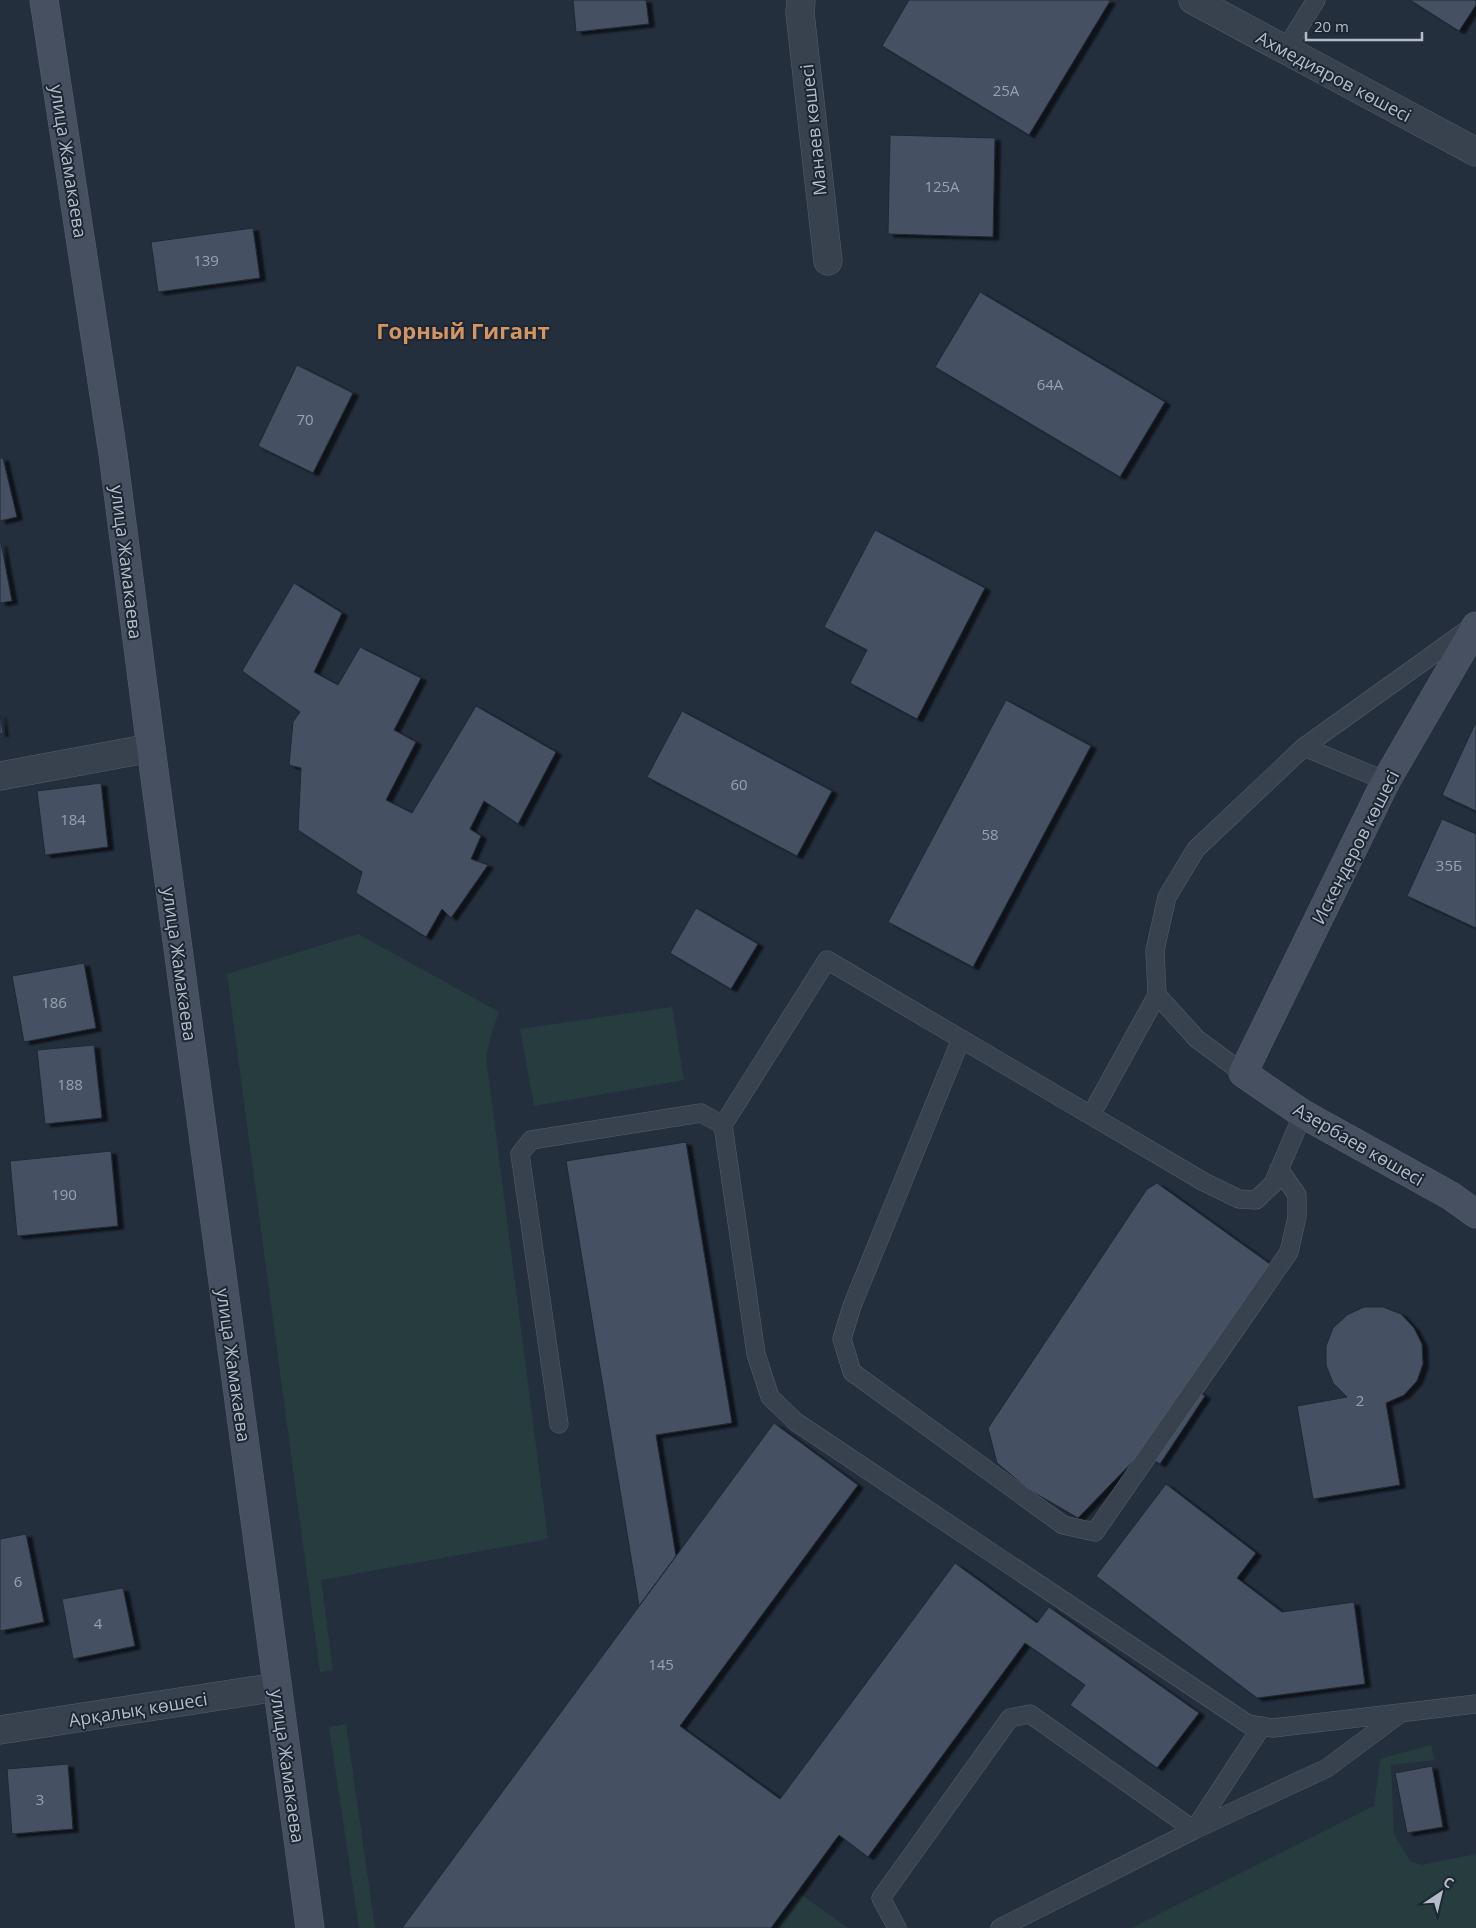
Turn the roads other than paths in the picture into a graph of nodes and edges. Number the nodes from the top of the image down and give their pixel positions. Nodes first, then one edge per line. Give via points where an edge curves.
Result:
1 (44, 0) edge
2 (801, 0) edge
3 (1193, 0) edge
4 (1316, 0) edge
5 (1285, 50) junction
6 (1476, 152) edge
7 (828, 261) dead end
8 (1476, 625) edge
9 (1304, 747) junction
10 (151, 748) junction
11 (0, 776) edge
12 (1386, 781) junction
13 (1157, 995) junction
14 (961, 1039) junction
15 (1243, 1073) junction
16 (1303, 1114) junction
17 (1091, 1115) junction
18 (723, 1125) junction
19 (1279, 1169) junction
20 (1476, 1214) edge
21 (559, 1424) dead end
22 (277, 1688) junction
23 (1476, 1704) edge
24 (1401, 1713) junction
25 (1262, 1726) junction
26 (0, 1730) edge
27 (1194, 1830) junction
28 (310, 1928) edge
29 (897, 1928) edge
30 (1000, 1928) edge

1 - 10 street, улица Жамакаева via 114,454
2 - 7 street, Манаев көшесі
3 - 5 street, Ахмедияров көшесі
4 - 5 lane
5 - 6 street, Ахмедияров көшесі
8 - 9 lane
8 - 12 street, Искендеров көшесі
9 - 12 lane
9 - 13 lane via 1196,849 1167,897 1155,950
10 - 11 street
10 - 22 street, улица Жамакаева
12 - 15 street, Искендеров көшесі
13 - 15 lane via 1197,1039
13 - 17 lane
14 - 17 lane
14 - 18 lane via 827,960
14 - 19 lane via 852,1306 842,1339 852,1372 1063,1525 1095,1532 1289,1252 1297,1217 1297,1195
15 - 16 street, Азербаев көшесі
16 - 19 lane
16 - 20 street, Азербаев көшесі via 1451,1196
17 - 19 lane via 1239,1199 1256,1200 1273,1184
18 - 21 lane via 700,1113 532,1140 520,1154
18 - 25 lane via 756,1354 770,1397 796,1422 1248,1724
22 - 26 street, Арқалық көшесі
22 - 28 street, улица Жамакаева
23 - 24 lane
24 - 25 lane via 1273,1728
24 - 27 lane via 1327,1768
25 - 27 lane
27 - 29 lane via 1030,1714 1010,1718 881,1898
27 - 30 lane

